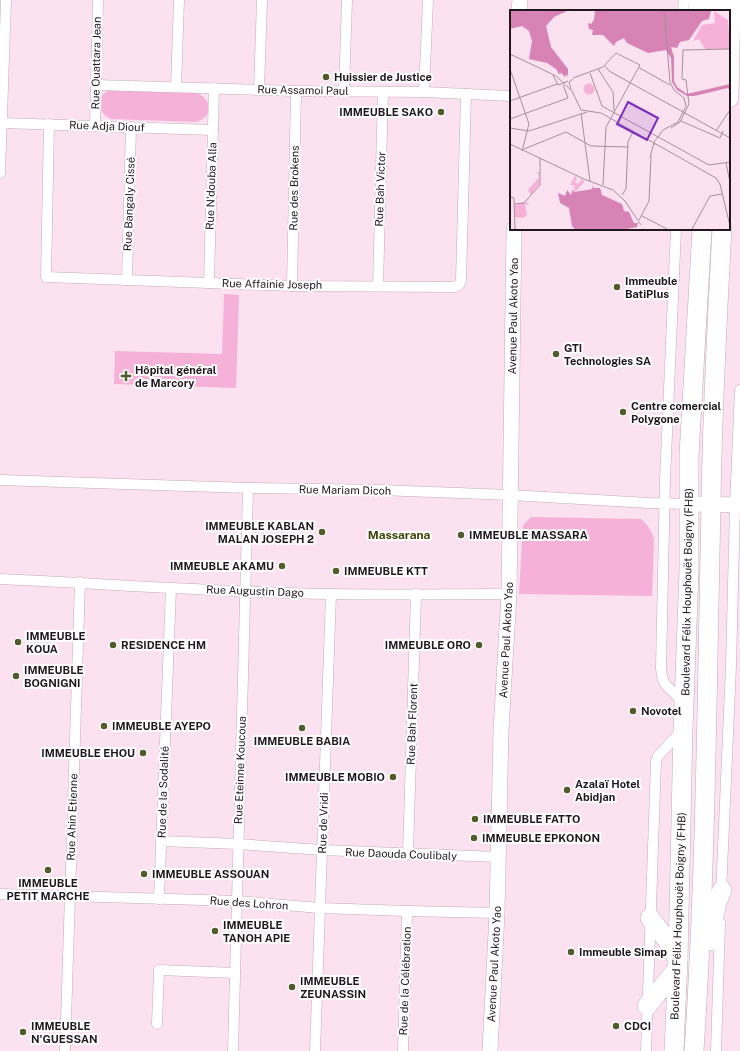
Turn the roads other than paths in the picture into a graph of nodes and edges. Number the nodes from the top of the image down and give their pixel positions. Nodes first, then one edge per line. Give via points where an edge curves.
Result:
1 (6, 0) edge
2 (98, 0) edge
3 (179, 0) edge
4 (262, 0) edge
5 (347, 0) edge
6 (428, 0) edge
7 (520, 0) edge
8 (684, 0) edge
9 (731, 0) edge
10 (519, 10) edge
11 (683, 10) edge
12 (740, 25) edge
13 (730, 46) edge
14 (96, 85) junction
15 (730, 87) edge
16 (176, 88) junction
17 (214, 88) junction
18 (259, 90) junction
19 (1, 91) edge
20 (296, 91) junction
21 (344, 91) junction
22 (383, 92) junction
23 (424, 92) junction
24 (466, 94) junction
25 (510, 96) edge
26 (2, 123) junction
27 (49, 124) junction
28 (95, 126) junction
29 (131, 127) junction
30 (213, 130) junction
31 (0, 173) edge
32 (514, 230) edge
33 (676, 230) edge
34 (702, 230) edge
35 (722, 230) edge
36 (127, 280) junction
37 (209, 283) junction
38 (292, 286) junction
39 (378, 286) junction
40 (740, 390) edge
41 (0, 480) edge
42 (248, 488) junction
43 (510, 495) junction
44 (664, 504) junction
45 (689, 504) junction
46 (711, 504) junction
47 (737, 505) edge
48 (0, 579) edge
49 (80, 582) junction
50 (171, 588) junction
51 (246, 591) junction
52 (331, 594) junction
53 (416, 594) junction
54 (509, 594) junction
55 (684, 703) junction
56 (683, 729) junction
57 (161, 841) junction
58 (238, 844) junction
59 (322, 850) junction
60 (408, 854) junction
61 (498, 857) junction
62 (722, 890) junction
63 (0, 894) edge
64 (70, 896) junction
65 (159, 899) junction
66 (237, 901) junction
67 (320, 908) junction
68 (407, 912) junction
69 (497, 914) junction
70 (650, 918) junction
71 (678, 964) junction
72 (699, 969) junction
73 (235, 973) junction
74 (647, 1006) junction
75 (157, 1024) dead end
76 (65, 1051) edge
77 (233, 1051) edge
78 (315, 1051) edge
79 (404, 1051) edge
80 (490, 1051) edge
81 (646, 1051) edge
82 (674, 1051) edge
83 (694, 1051) edge
84 (716, 1051) edge

1 - 19 street
2 - 14 street, Rue Ouattara Jean
3 - 16 street
4 - 18 street
5 - 21 street
6 - 23 street
7 - 10 street
8 - 11 street
9 - 13 highway
12 - 15 highway
14 - 16 street, Rue Assamoi Paul
14 - 28 street, Rue Ouattara Jean
16 - 17 street, Rue Assamoi Paul
17 - 18 street, Rue Assamoi Paul
17 - 30 street, Rue N'douba Alla
18 - 20 street, Rue Assamoi Paul
19 - 26 street
20 - 21 street, Rue Assamoi Paul
20 - 38 street, Rue des Brokens
21 - 22 street, Rue Assamoi Paul
22 - 23 street, Rue Assamoi Paul
22 - 39 street, Rue Bah Victor
23 - 24 street, Rue Assamoi Paul
24 - 25 street, Rue Assamoi Paul
24 - 39 street, Rue Affainie Joseph via 461,281 454,287
26 - 27 street, Rue Adja Diouf
26 - 31 street
27 - 28 street, Rue Adja Diouf
27 - 36 street, Rue Affainie Joseph via 46,277
28 - 29 street, Rue Adja Diouf
29 - 30 street, Rue Adja Diouf
29 - 36 street, Rue Bangaly Cissé
30 - 37 street, Rue N'douba Alla
32 - 43 street, Avenue Paul Akoto Yao
33 - 44 street
34 - 45 highway, Boulevard Félix Houphouët Boigny (FHB) via 690,439
35 - 46 highway, Boulevard Félix Houphouët Boigny (FHB)
36 - 37 street, Rue Affainie Joseph
37 - 38 street, Rue Affainie Joseph
38 - 39 street, Rue Affainie Joseph
40 - 47 street
41 - 42 street, Rue Mariam Dicoh
42 - 43 street, Rue Mariam Dicoh
42 - 51 street, Rue Eteinne Koucoua
43 - 44 street, Rue Mariam Dicoh
43 - 54 street, Avenue Paul Akoto Yao
44 - 45 street, Rue Mariam Dicoh
44 - 55 street via 661,668 665,684
45 - 46 street
45 - 55 highway, Boulevard Félix Houphouët Boigny (FHB)
46 - 47 street
46 - 72 highway, Boulevard Félix Houphouët Boigny (FHB)
47 - 62 street
48 - 49 street, Rue Augustin Dago
49 - 50 street, Rue Augustin Dago
49 - 64 street, Rue Ahin Etienne
50 - 51 street, Rue Augustin Dago
50 - 57 street, Rue de la Sodalité
51 - 52 street, Rue Augustin Dago
51 - 58 street, Rue Eteinne Koucoua
52 - 53 street, Rue Augustin Dago
52 - 59 street, Rue de Vridi
53 - 54 street, Rue Augustin Dago
53 - 60 street, Rue Bah Florent
54 - 61 street, Avenue Paul Akoto Yao via 501,730
55 - 56 highway, Boulevard Félix Houphouët Boigny (FHB)
56 - 70 street via 656,761
56 - 71 highway, Boulevard Félix Houphouët Boigny (FHB)
57 - 58 street, Rue Daouda Coulibaly
57 - 65 street, Rue de la Sodalité
58 - 59 street, Rue Daouda Coulibaly
58 - 66 street, Rue Eteinne Koucoua
59 - 60 street, Rue Daouda Coulibaly
59 - 67 street, Rue de Vridi
60 - 61 street, Rue Daouda Coulibaly
61 - 69 street, Avenue Paul Akoto Yao
62 - 72 highway via 706,955
62 - 84 street
63 - 64 street, Rue des Lohron
64 - 65 street, Rue des Lohron
64 - 76 street, Rue Ahin Etienne
65 - 66 street, Rue des Lohron
66 - 67 street, Rue des Lohron
66 - 73 street, Rue Eteinne Koucoua
67 - 68 street, Rue des Lohron
67 - 78 street, Rue de Vridi
68 - 69 street, Rue des Lohron
68 - 79 street, Rue de la Célébration
69 - 80 street, Avenue Paul Akoto Yao
70 - 71 highway via 667,940
70 - 74 street
71 - 74 highway
71 - 82 highway, Boulevard Félix Houphouët Boigny (FHB)
72 - 83 highway, Boulevard Félix Houphouët Boigny (FHB)
73 - 75 street via 158,970
73 - 77 street, Rue Eteinne Koucoua
74 - 81 street

